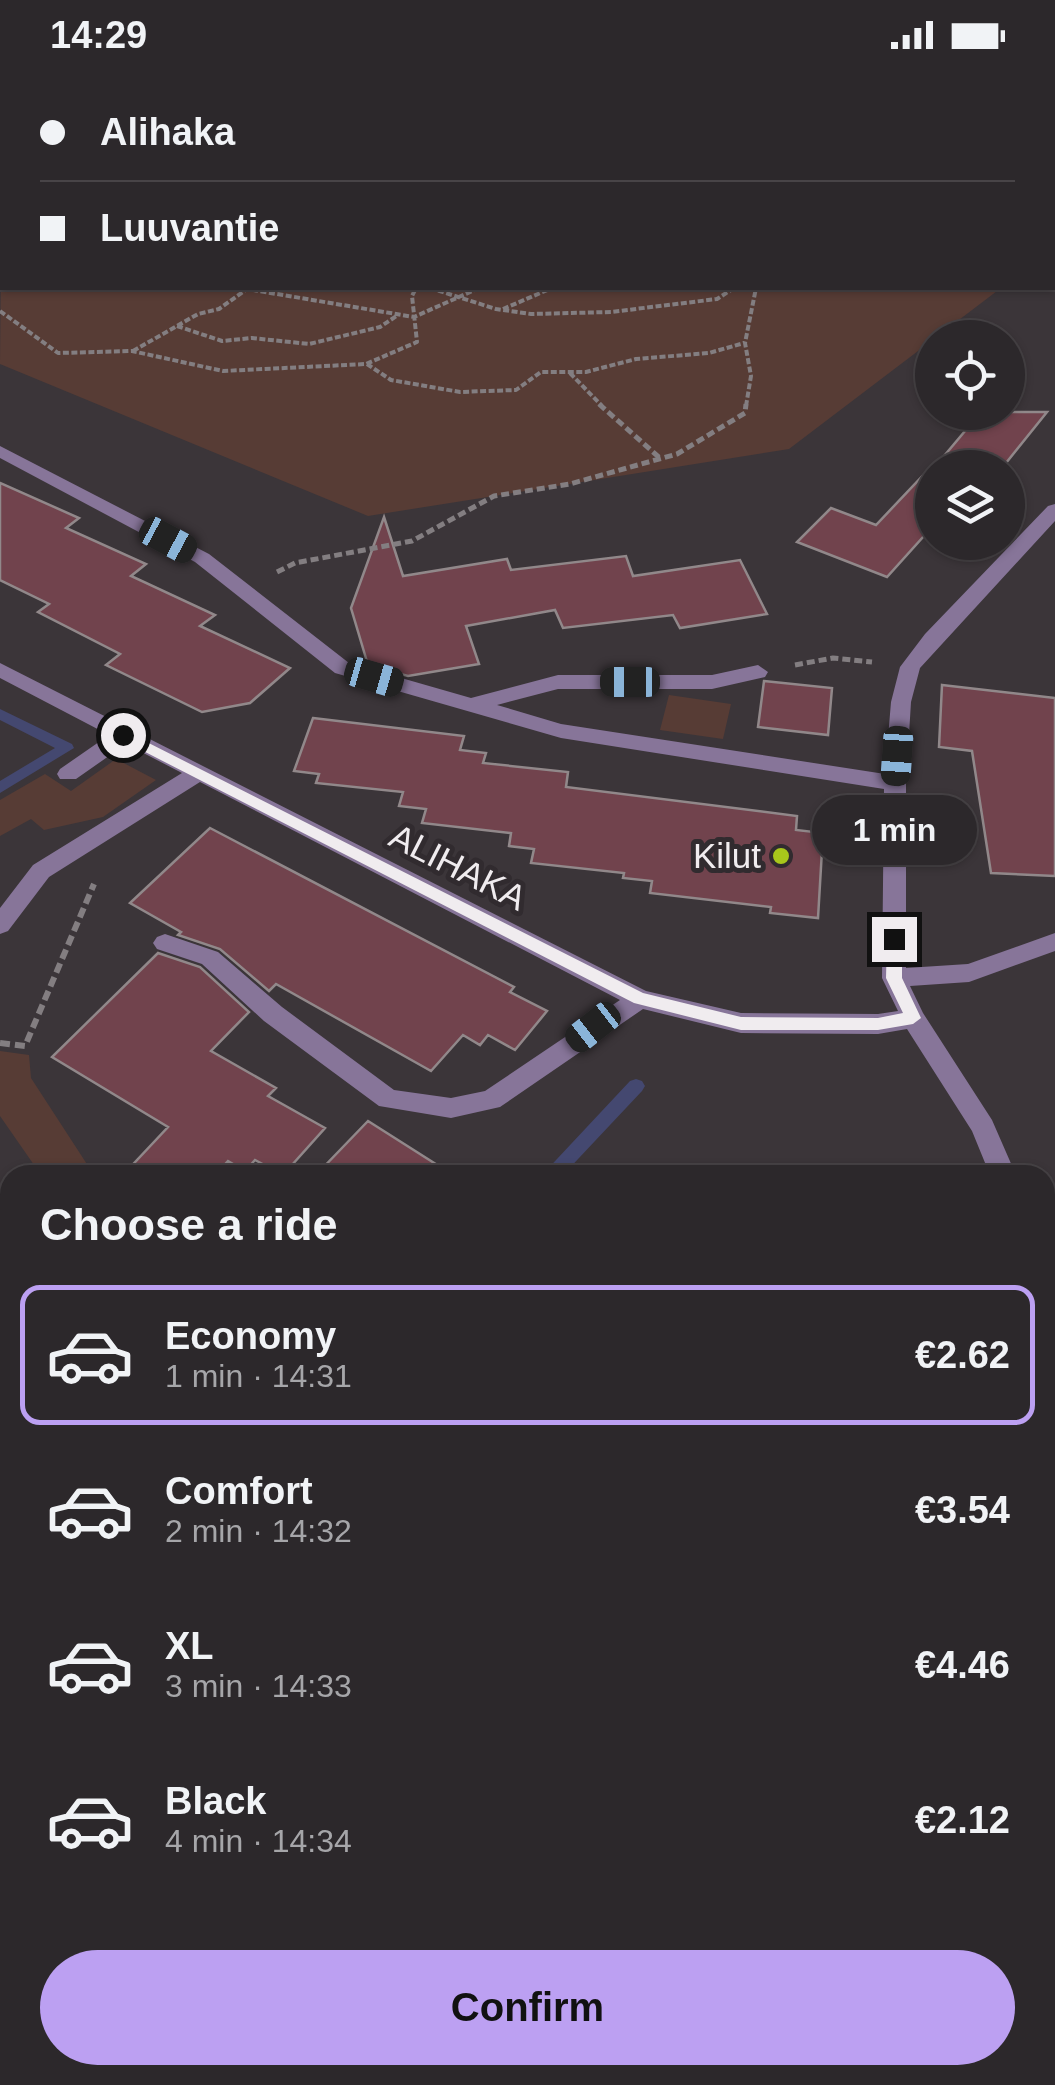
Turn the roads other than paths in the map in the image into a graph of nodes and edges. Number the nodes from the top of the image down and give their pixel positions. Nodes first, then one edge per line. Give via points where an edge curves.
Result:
1 (1, 451) edge
2 (1055, 510) edge
3 (0, 670) edge
4 (758, 672) road end
5 (472, 705) junction
6 (123, 735) junction
7 (68, 774) dead end
8 (196, 774) junction
9 (895, 783) junction
10 (0, 925) edge
11 (1055, 942) edge
12 (165, 943) dead end
13 (894, 978) junction
14 (640, 998) junction
15 (913, 1018) junction
16 (999, 1165) edge

1 - 5 street via 202,558 342,668
2 - 9 street via 910,667 900,702
3 - 6 street, ALIHAKA
4 - 5 street via 712,682 558,682
5 - 9 street via 561,730
6 - 7 street
6 - 8 street, ALIHAKA
8 - 10 street via 41,871
8 - 14 street, ALIHAKA
9 - 13 street
11 - 13 street via 969,973
12 - 14 street via 210,958 273,1014 388,1098 451,1108 491,1100
13 - 15 street
14 - 15 street, ALIHAKA via 741,1024
15 - 16 street via 983,1128

